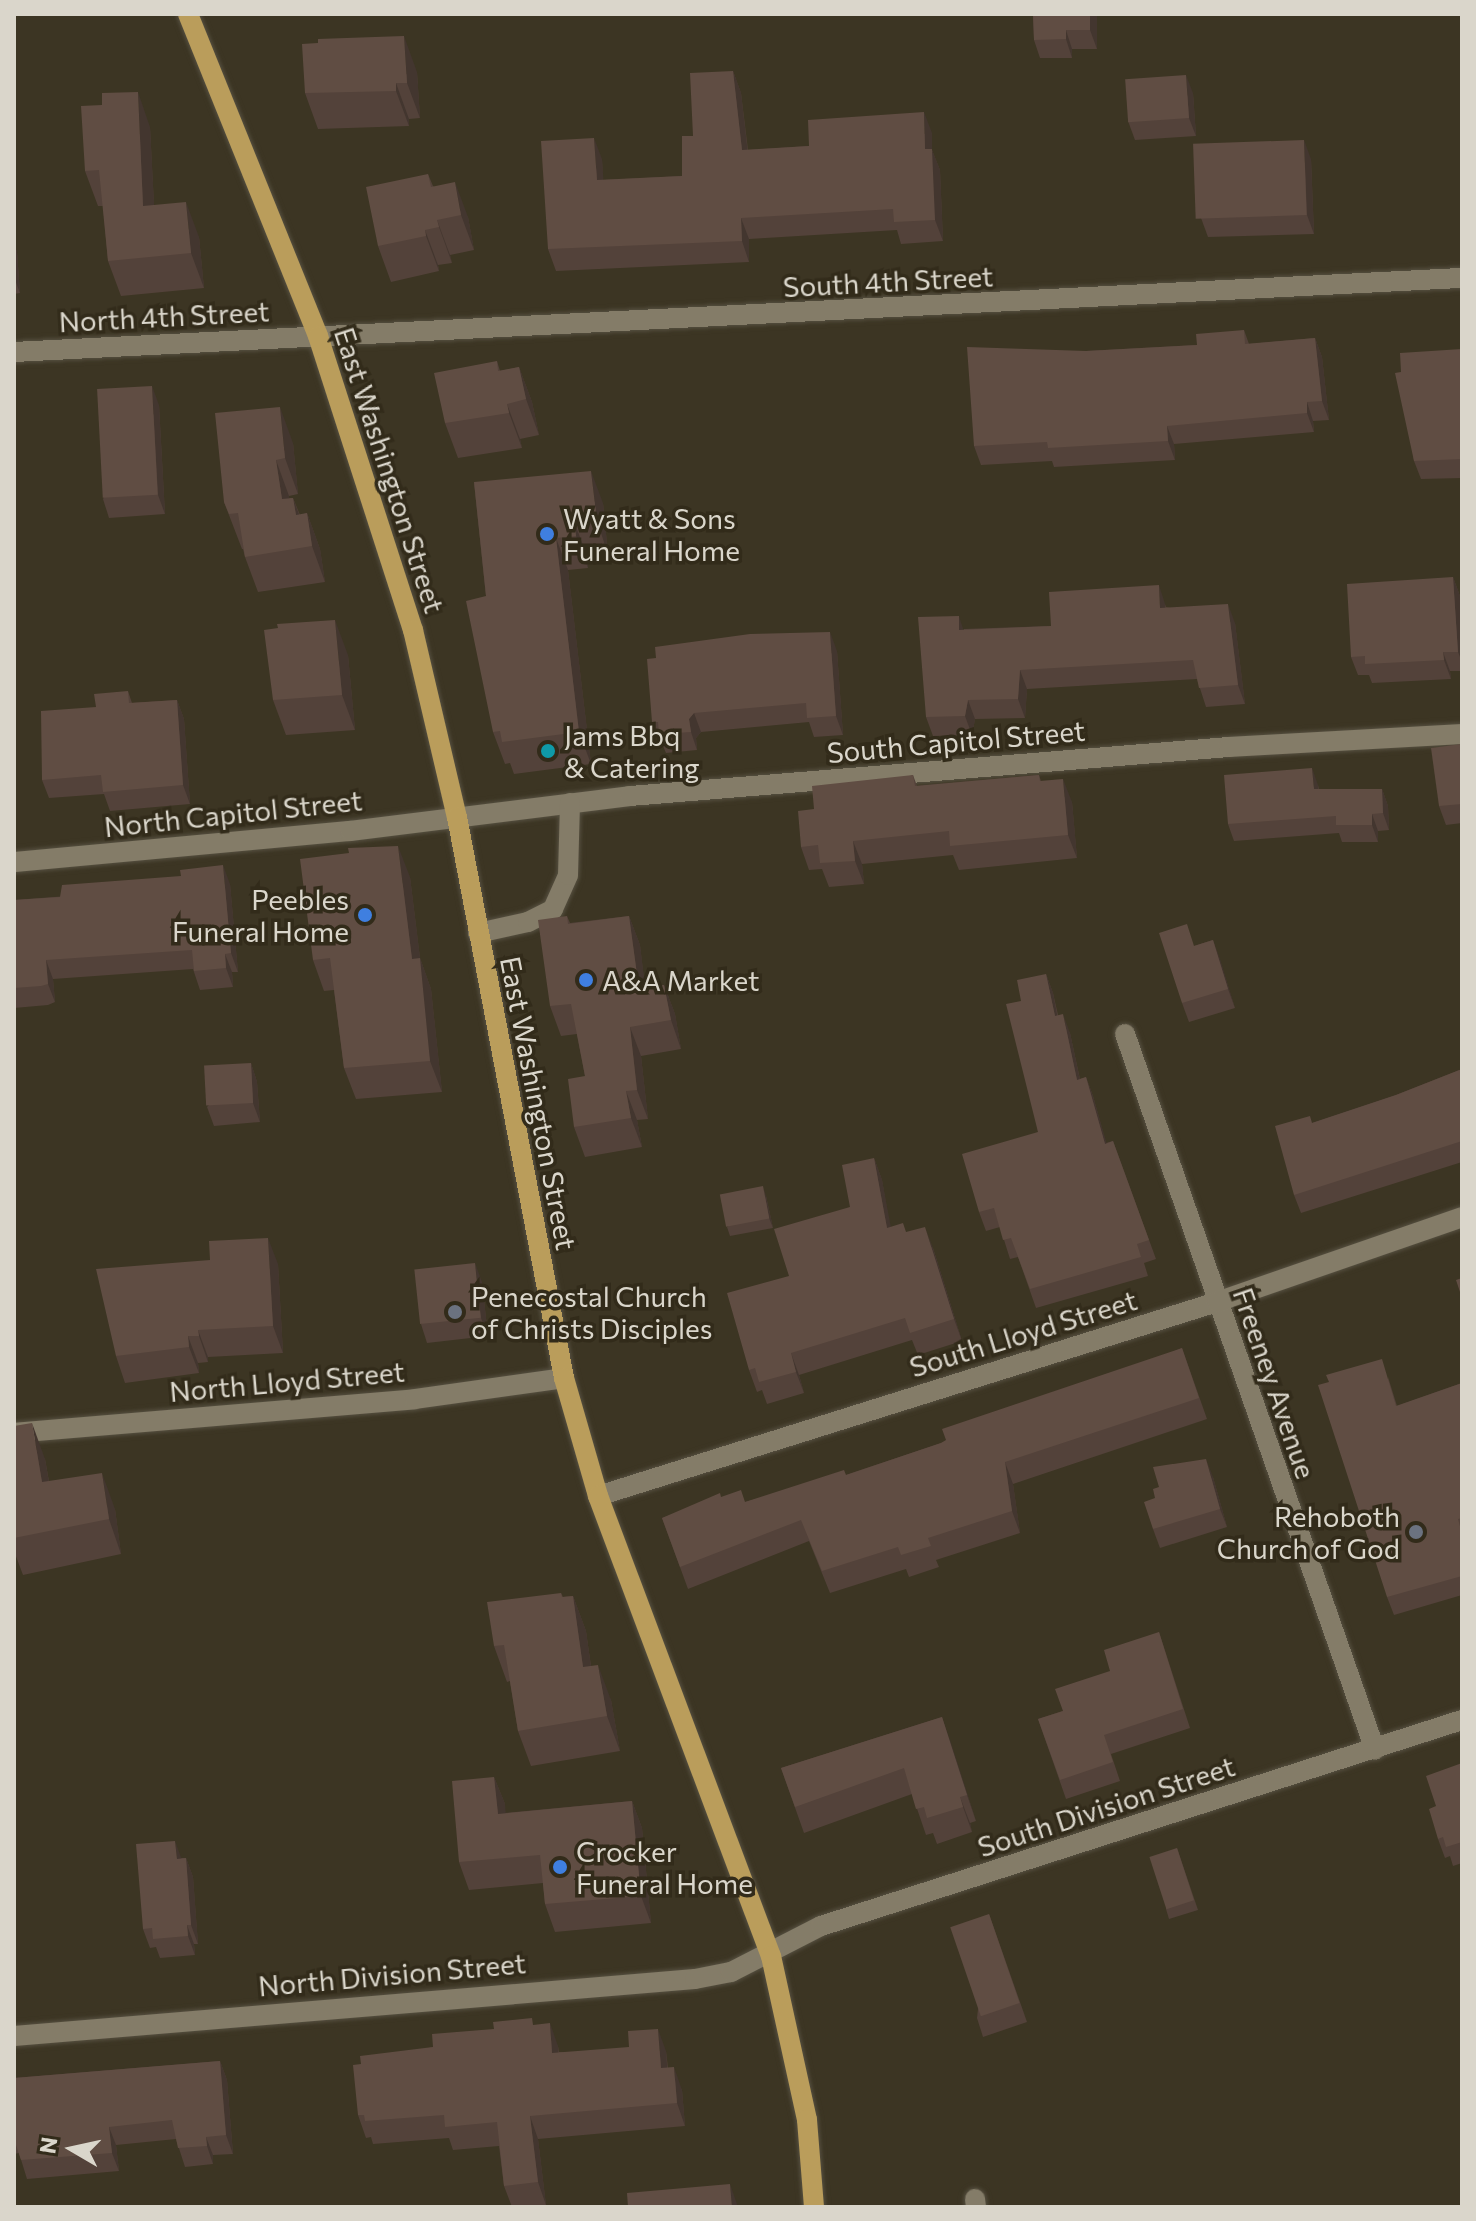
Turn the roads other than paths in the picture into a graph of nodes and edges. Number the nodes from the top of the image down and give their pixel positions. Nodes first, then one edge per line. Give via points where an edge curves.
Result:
1 (188, 14) edge
2 (1462, 278) edge
3 (318, 336) junction
4 (14, 352) edge
5 (1462, 734) edge
6 (570, 803) junction
7 (457, 817) junction
8 (14, 862) edge
9 (478, 933) junction
10 (1125, 1034) dead end
11 (1462, 1217) edge
12 (1217, 1302) junction
13 (564, 1378) junction
14 (14, 1433) edge
15 (598, 1496) junction
16 (1462, 1720) edge
17 (1375, 1750) junction
18 (771, 1956) junction
19 (14, 2036) edge
20 (814, 2207) edge

1 - 3 main road, East Washington Street
2 - 3 street, South 4th Street
3 - 4 street, North 4th Street
3 - 7 main road, East Washington Street via 413,630
5 - 6 street, South Capitol Street via 1229,747
6 - 7 street, South Capitol Street
6 - 9 street via 568,875 553,909 528,922
7 - 8 street, North Capitol Street
7 - 9 main road, East Washington Street
9 - 13 main road, East Washington Street
10 - 12 street, Freeney Avenue
11 - 12 street, South Lloyd Street
12 - 15 street, South Lloyd Street
12 - 17 street, Freeney Avenue
13 - 14 street, North Lloyd Street via 415,1399
13 - 15 main road, East Washington Street
15 - 18 main road, East Washington Street
16 - 17 street, South Division Street
17 - 18 street, South Division Street via 821,1926
18 - 19 street, North Division Street via 695,1979
18 - 20 main road, East Washington Street via 807,2120

